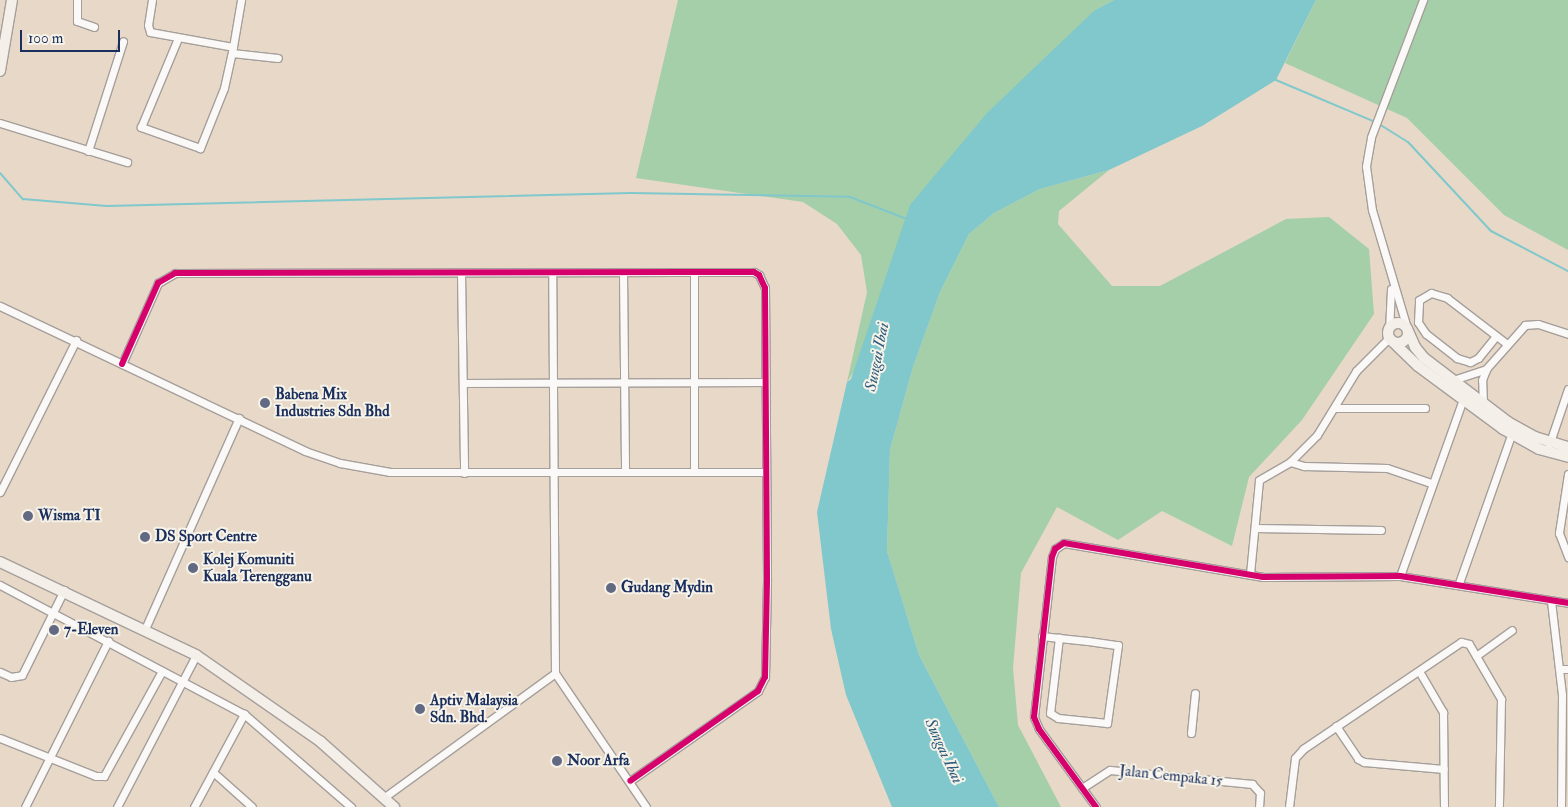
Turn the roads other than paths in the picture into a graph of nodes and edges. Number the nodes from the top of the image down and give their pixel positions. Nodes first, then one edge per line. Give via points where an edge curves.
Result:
1 (12, 0) edge
2 (77, 0) edge
3 (152, 0) edge
4 (241, 0) edge
5 (1423, 0) edge
6 (94, 27) dead end
7 (178, 38) junction
8 (123, 41) dead end
9 (232, 50) junction
10 (278, 58) dead end
11 (0, 71) edge
12 (0, 123) edge
13 (88, 150) junction
14 (127, 162) dead end
15 (694, 272) junction
16 (461, 273) junction
17 (552, 273) junction
18 (623, 273) junction
19 (1391, 284) junction
20 (0, 306) edge
21 (1407, 330) junction
22 (1568, 334) edge
23 (1390, 336) junction
24 (1496, 336) junction
25 (76, 340) junction
26 (1507, 344) junction
27 (122, 364) junction
28 (1486, 369) junction
29 (1452, 380) junction
30 (553, 382) junction
31 (624, 382) junction
32 (694, 382) junction
33 (764, 382) junction
34 (463, 383) junction
35 (1568, 389) edge
36 (1463, 398) junction
37 (1484, 404) junction
38 (1336, 408) junction
39 (1425, 408) dead end
40 (240, 418) junction
41 (1511, 435) junction
42 (1548, 447) junction
43 (1568, 447) edge
44 (1568, 457) edge
45 (1290, 462) junction
46 (625, 471) junction
47 (694, 471) junction
48 (553, 472) junction
49 (765, 472) junction
50 (464, 473) junction
51 (1568, 474) edge
52 (1431, 482) junction
53 (0, 492) edge
54 (1565, 500) edge
55 (1255, 528) junction
56 (1381, 530) dead end
57 (1568, 557) edge
58 (0, 562) edge
59 (1250, 574) junction
60 (1400, 576) junction
61 (1459, 583) junction
62 (0, 585) edge
63 (64, 590) junction
64 (1551, 601) junction
65 (1568, 603) edge
66 (53, 613) junction
67 (145, 629) junction
68 (1512, 630) dead end
69 (1042, 636) junction
70 (1059, 638) junction
71 (108, 642) junction
72 (196, 655) junction
73 (1476, 656) junction
74 (1560, 669) junction
75 (1568, 669) edge
76 (162, 671) junction
77 (1419, 671) junction
78 (0, 672) edge
79 (555, 673) junction
80 (183, 682) junction
81 (1195, 693) dead end
82 (244, 714) junction
83 (1336, 726) junction
84 (1565, 727) edge
85 (1191, 733) dead end
86 (0, 738) edge
87 (49, 758) junction
88 (1444, 769) junction
89 (213, 772) junction
90 (1564, 775) edge
91 (630, 782) junction
92 (1082, 788) junction
93 (386, 796) junction
94 (25, 807) edge
95 (117, 807) edge
96 (194, 807) edge
97 (252, 807) edge
98 (351, 807) edge
99 (394, 807) edge
100 (646, 807) edge
101 (1096, 807) edge
102 (1259, 807) edge
103 (1288, 807) edge
104 (1444, 807) edge
105 (1499, 807) edge
106 (1560, 807) edge

1 - 11 street
2 - 6 street via 77,21
3 - 7 street via 148,29 154,34
4 - 9 street
5 - 19 street via 1371,137 1366,166 1367,186
7 - 9 street
7 - 9 street via 141,127 196,148 202,145 224,88
8 - 13 street
9 - 10 street
12 - 13 street
13 - 14 street
15 - 18 street
15 - 32 street
15 - 33 street via 754,272 763,280
16 - 17 street
16 - 27 street via 167,274 158,283
16 - 34 street
17 - 18 street
17 - 30 street
18 - 31 street
19 - 21 street
19 - 23 street
20 - 25 street
21 - 23 street via 1395,324
21 - 23 street via 1403,342
21 - 29 street via 1419,353
22 - 26 street via 1532,323 1520,329
23 - 36 street via 1418,366
23 - 38 street via 1356,371
24 - 24 street via 1478,358 1470,362 1457,358 1426,334 1418,322 1419,300 1431,293 1440,295
24 - 26 street
25 - 27 street
25 - 53 street
26 - 28 street
27 - 40 street
28 - 29 street
28 - 37 street via 1482,380
29 - 37 street
30 - 31 street
30 - 34 street
30 - 48 street
31 - 32 street
31 - 46 street
32 - 33 street
32 - 47 street
33 - 49 street
34 - 50 street
35 - 42 street
36 - 41 street
36 - 52 street
37 - 42 street
38 - 39 street
38 - 45 street via 1317,435
40 - 50 street via 296,447 340,463 377,470
40 - 67 street
41 - 42 street
41 - 61 street
42 - 43 street
42 - 44 street
45 - 52 street via 1304,466 1387,468
45 - 55 street via 1259,480
46 - 47 street
46 - 48 street
47 - 49 street
48 - 50 street
48 - 79 street
49 - 91 street via 767,582 762,685
51 - 54 street
52 - 60 street
54 - 57 street via 1560,538
55 - 56 street
55 - 59 street
58 - 63 street
59 - 60 street via 1284,579
59 - 69 street via 1064,543 1055,549 1052,558
60 - 61 street
61 - 64 street
62 - 66 street
63 - 66 street
63 - 67 street
64 - 65 street
64 - 74 street
66 - 71 street
66 - 78 street via 22,675 11,677
67 - 72 street
68 - 73 street
69 - 70 street
69 - 92 street via 1034,706 1038,726
70 - 70 street via 1118,645 1107,723 1058,718 1050,713
71 - 76 street
71 - 87 street
72 - 80 street
72 - 93 street via 283,712
73 - 77 street via 1468,644 1458,643
73 - 105 street via 1501,699
74 - 75 street
74 - 84 street
76 - 80 street
76 - 87 street via 104,776
77 - 83 street
77 - 88 street via 1443,712
79 - 91 street
79 - 93 street
80 - 82 street
80 - 95 street
81 - 85 street
82 - 89 street
82 - 98 street
83 - 88 street via 1358,759 1364,762
83 - 103 street via 1295,758
84 - 90 street
86 - 87 street
87 - 94 street
88 - 104 street
89 - 96 street
89 - 97 street
90 - 106 street
91 - 100 street
92 - 101 street
92 - 102 street, Jalan Cempaka 15 via 1110,770 1252,784 1260,794
93 - 99 street

